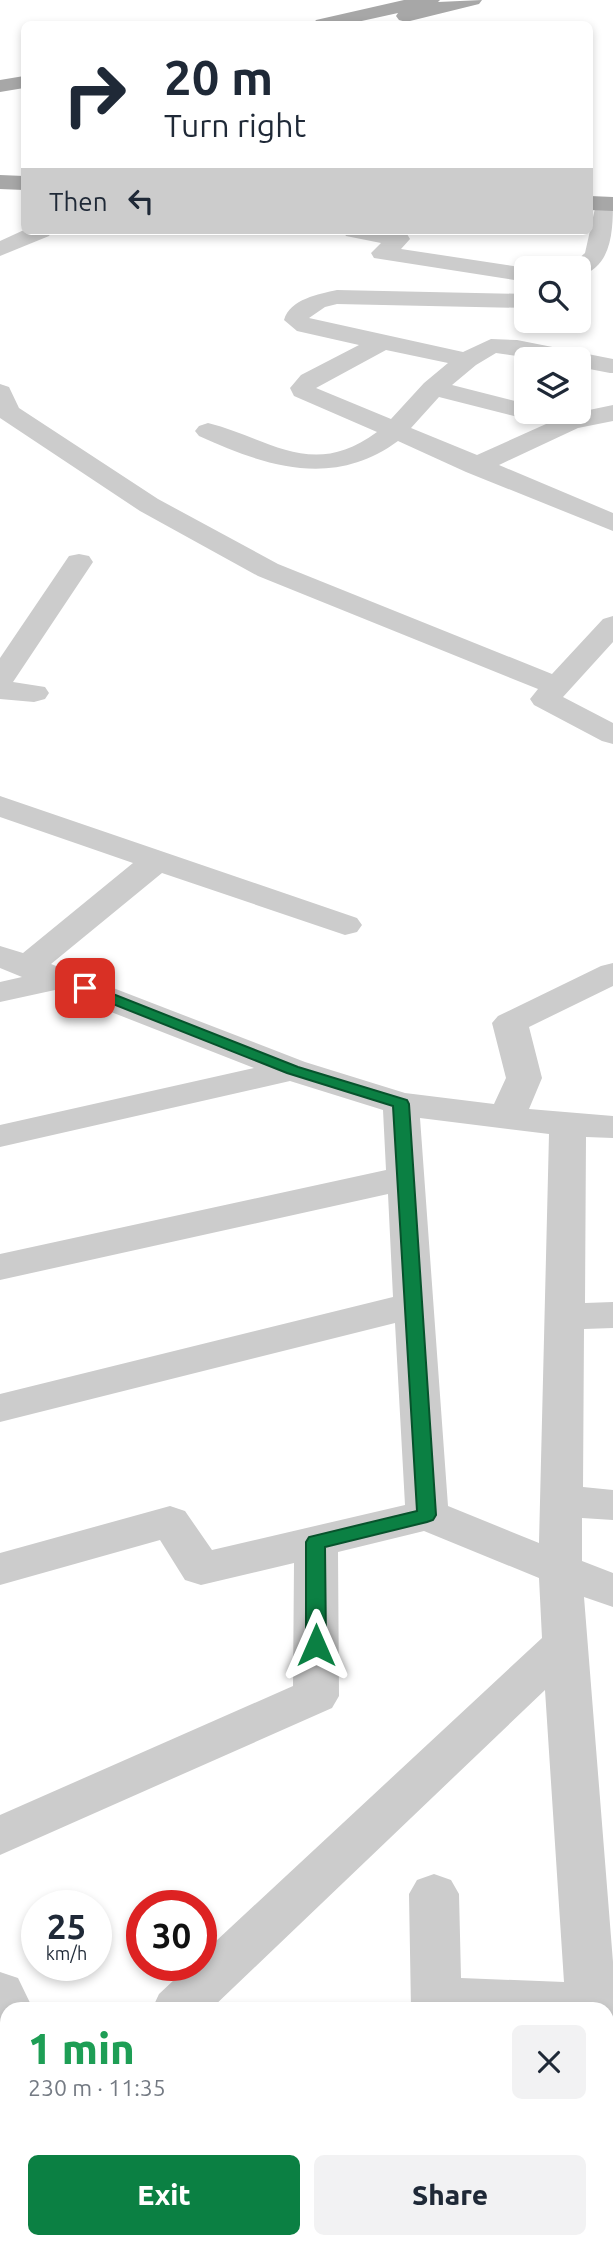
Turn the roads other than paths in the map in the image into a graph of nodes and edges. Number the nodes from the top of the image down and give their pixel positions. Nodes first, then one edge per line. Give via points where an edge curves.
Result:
1 (430, 0) edge
2 (471, 0) edge
3 (336, 21) edge
4 (384, 21) edge
5 (21, 82) edge
6 (0, 86) edge
7 (21, 92) edge
8 (0, 96) edge
9 (0, 182) edge
10 (21, 183) edge
11 (603, 204) edge
12 (32, 235) edge
13 (376, 235) edge
14 (0, 249) edge
15 (591, 260) edge
16 (514, 273) edge
17 (514, 301) edge
18 (514, 325) edge
19 (383, 342) junction
20 (491, 346) junction
21 (517, 347) edge
22 (467, 360) junction
23 (591, 362) edge
24 (610, 366) dead end
25 (433, 388) junction
26 (0, 392) edge
27 (514, 408) edge
28 (613, 413) edge
29 (591, 418) edge
30 (566, 424) edge
31 (208, 431) dead end
32 (394, 431) junction
33 (475, 466) junction
34 (613, 496) edge
35 (584, 511) junction
36 (613, 523) edge
37 (79, 562) dead end
38 (613, 625) edge
39 (0, 680) edge
40 (557, 686) junction
41 (0, 690) edge
42 (34, 693) dead end
43 (613, 735) edge
44 (0, 806) edge
45 (158, 860) junction
46 (345, 925) dead end
47 (29, 966) edge
48 (613, 973) edge
49 (0, 992) edge
50 (292, 1070) junction
51 (401, 1104) junction
52 (507, 1117) junction
53 (568, 1124) junction
54 (613, 1127) edge
55 (0, 1136) edge
56 (406, 1178) junction
57 (0, 1268) edge
58 (414, 1305) junction
59 (613, 1315) edge
60 (565, 1317) junction
61 (0, 1408) edge
62 (561, 1501) junction
63 (613, 1505) edge
64 (427, 1515) junction
65 (316, 1542) junction
66 (0, 1569) edge
67 (561, 1569) junction
68 (613, 1591) edge
69 (565, 1644) junction
70 (0, 1836) edge
71 (434, 1894) dead end
72 (184, 2002) edge
73 (436, 2002) edge
74 (602, 2002) edge

1 - 3 main road
2 - 4 main road
5 - 6 main road
7 - 8 main road
9 - 10 main road
11 - 15 street via 596,256
12 - 14 street
13 - 16 street via 399,239 382,253
17 - 19 street via 337,297 317,302 297,315 296,320 305,326
18 - 20 street
19 - 22 street
19 - 32 street via 302,388
20 - 21 street
20 - 22 street
22 - 25 street
23 - 24 street
25 - 27 street
25 - 32 street
26 - 40 street via 8,412 149,505 268,570
28 - 29 street
30 - 33 street
31 - 32 street via 254,452 300,462 360,454
32 - 33 street
33 - 35 street
34 - 35 street
35 - 36 street
37 - 39 street
38 - 40 street
40 - 43 street via 545,699
41 - 42 street
44 - 45 street
45 - 46 street
45 - 47 street
47 - 49 street
47 - 50 street
48 - 52 street via 510,1023 524,1078
50 - 51 street
50 - 55 street
51 - 52 street
51 - 56 street
52 - 53 street
53 - 54 street
53 - 60 street
56 - 57 street
56 - 58 street
58 - 61 street
58 - 64 street
59 - 60 street
60 - 62 street
62 - 63 street
62 - 67 street
64 - 65 street
64 - 67 street
65 - 66 street via 201,1569 170,1522
65 - 70 street via 316,1696
67 - 68 street
67 - 69 street
69 - 72 street
69 - 74 street
71 - 73 street

